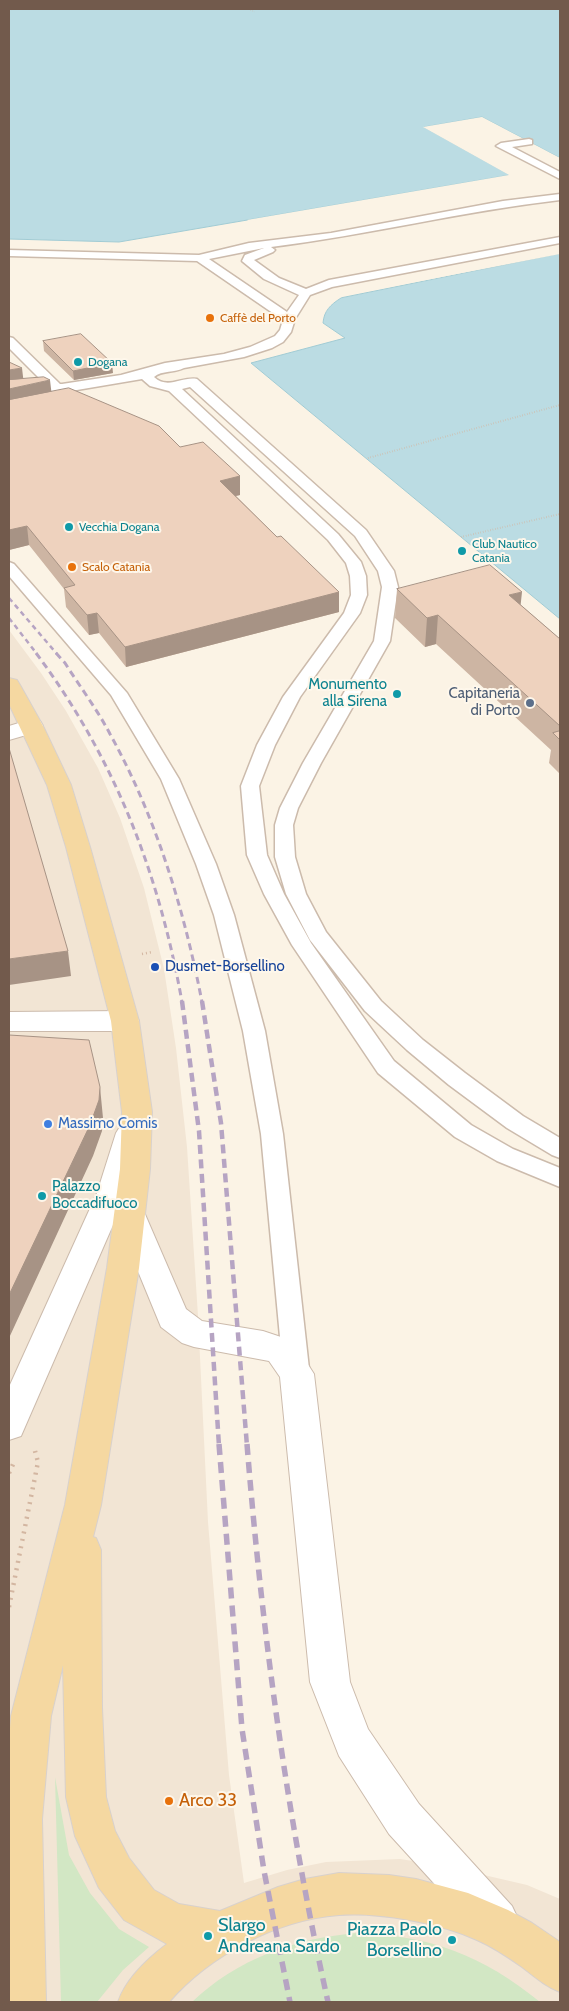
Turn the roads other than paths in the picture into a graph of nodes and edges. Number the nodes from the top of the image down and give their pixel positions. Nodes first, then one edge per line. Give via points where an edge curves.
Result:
1 (529, 142) dead end
2 (560, 175) edge
3 (560, 190) edge
4 (560, 197) edge
5 (529, 201) junction
6 (332, 236) junction
7 (560, 239) edge
8 (9, 253) edge
9 (200, 258) junction
10 (306, 293) junction
11 (289, 318) junction
12 (9, 341) edge
13 (238, 353) junction
14 (165, 367) junction
15 (149, 372) junction
16 (194, 380) junction
17 (169, 387) junction
18 (9, 393) edge
19 (58, 398) junction
20 (9, 567) edge
21 (9, 685) edge
22 (20, 730) edge
23 (124, 1021) junction
24 (9, 1022) edge
25 (137, 1112) junction
26 (560, 1149) edge
27 (560, 1178) edge
28 (130, 1213) junction
29 (297, 1374) junction
30 (9, 1425) edge
31 (83, 1505) junction
32 (222, 1933) junction
33 (530, 1942) edge
34 (560, 1970) edge
35 (24, 2002) edge
36 (140, 2002) edge

1 - 2 lane via 501,146
3 - 5 lane
4 - 5 lane
5 - 6 lane
6 - 9 lane via 219,252
6 - 10 lane via 248,257 256,269 280,285
7 - 10 lane via 329,284
8 - 9 lane
9 - 11 lane
10 - 11 lane
11 - 13 lane via 281,338
12 - 19 lane
13 - 14 lane
13 - 16 lane
14 - 15 lane
14 - 16 lane via 191,370 195,374
15 - 17 lane via 149,381
15 - 19 lane via 93,385
16 - 17 lane
16 - 26 lane via 361,533 386,570 390,587 382,641 289,808 284,825 285,857 296,894 317,935 373,1006 457,1079
17 - 19 lane
17 - 27 lane via 333,537 353,562 358,576 359,595 352,612 292,697 266,745 250,786 257,855 274,894 320,974 386,1068 463,1131 505,1155
18 - 19 lane via 28,389
20 - 29 lane via 118,693 170,779 206,864 224,915 254,1031 272,1134
21 - 22 main road
22 - 23 main road via 59,785 110,960
23 - 24 street
23 - 25 main road
25 - 28 main road
25 - 30 street via 112,1193
28 - 29 street via 173,1318 194,1333 263,1345 281,1352
28 - 31 main road
29 - 33 street via 330,1682 353,1742 404,1819
31 - 32 main road via 84,1760 86,1797 96,1836 114,1872 139,1905 174,1926
31 - 35 main road via 31,1716 21,1819
32 - 33 main road via 283,1906 333,1894 380,1895 445,1906
32 - 36 main road via 194,1951
33 - 34 main road

